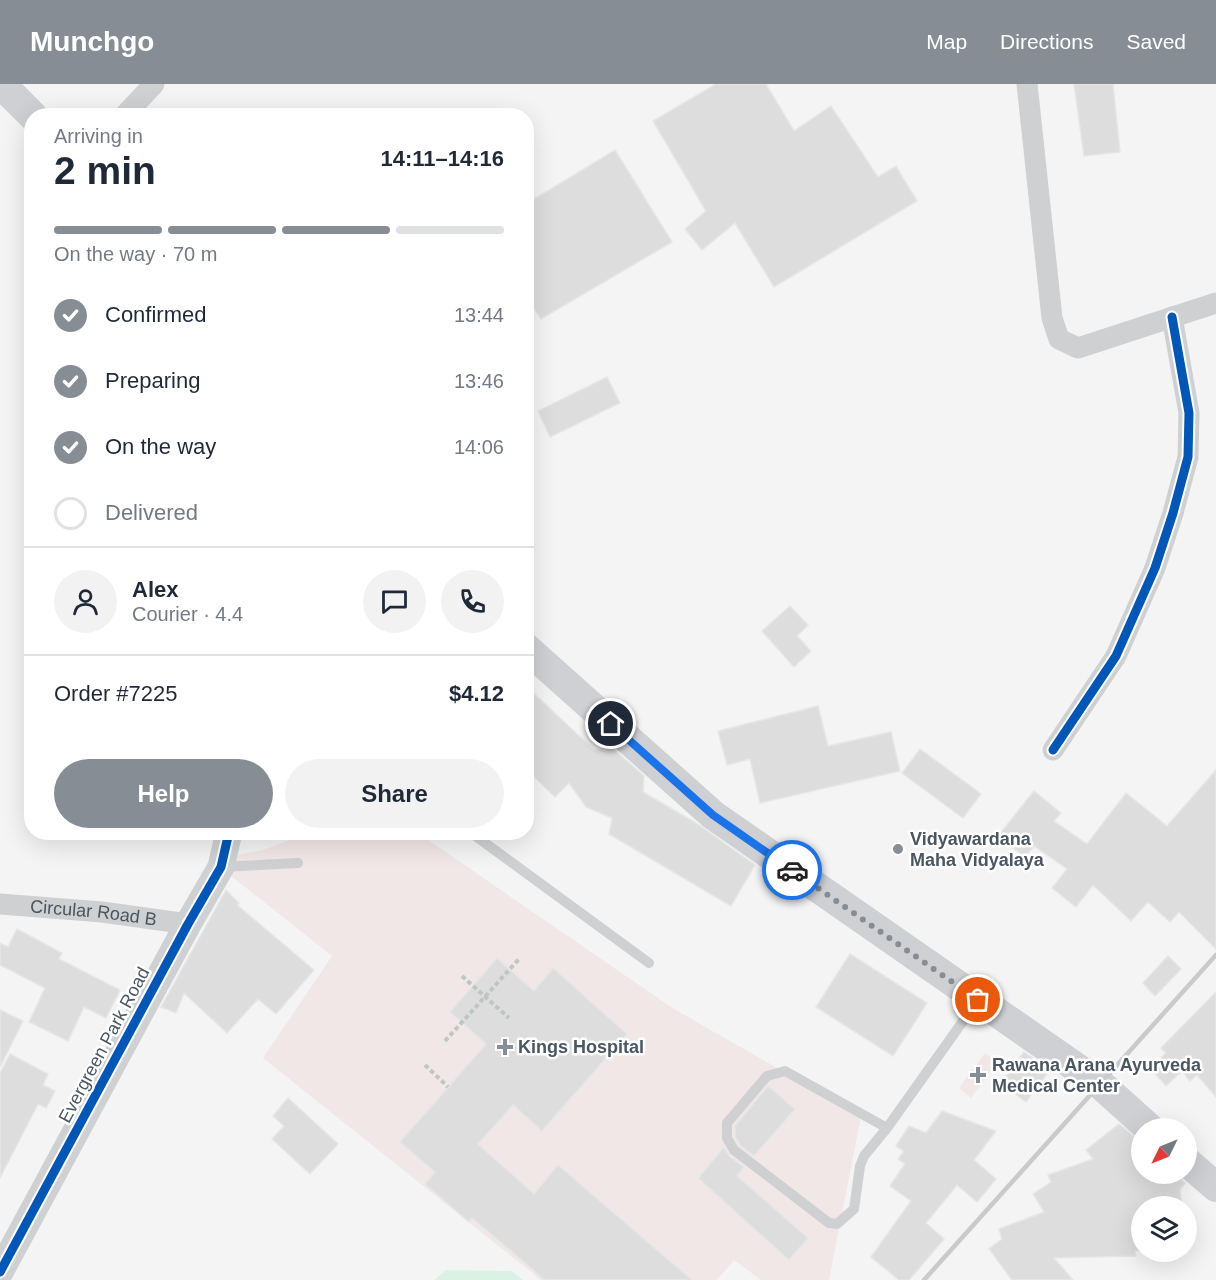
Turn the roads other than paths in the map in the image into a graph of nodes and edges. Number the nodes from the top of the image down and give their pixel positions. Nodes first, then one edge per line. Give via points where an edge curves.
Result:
1 (2, 84) edge
2 (154, 84) edge
3 (1027, 84) edge
4 (25, 108) edge
5 (132, 108) edge
6 (1216, 303) edge
7 (1172, 317) junction
8 (534, 655) edge
9 (1053, 750) dead end
10 (227, 840) edge
11 (481, 840) edge
12 (298, 863) dead end
13 (221, 867) junction
14 (0, 904) edge
15 (188, 924) junction
16 (649, 963) dead end
17 (978, 1000) junction
18 (1138, 1118) edge
19 (888, 1128) junction
20 (1197, 1171) edge
21 (1216, 1187) edge
22 (0, 1272) edge

1 - 4 main road
2 - 5 street
3 - 7 street via 1052,318 1059,339 1078,348
6 - 7 street
7 - 9 street via 1189,413 1188,457 1179,491 1155,568 1116,656
8 - 17 main road via 713,815
10 - 13 street, Evergreen Park Road
11 - 16 lane
12 - 13 lane
13 - 15 street, Evergreen Park Road
14 - 15 street, Circular Road B
15 - 22 street, Evergreen Park Road
17 - 18 main road via 1100,1084
17 - 19 lane
19 - 19 lane via 864,1156 854,1209 837,1224 829,1223 734,1150 727,1138 727,1124 767,1076 785,1071
20 - 21 main road

